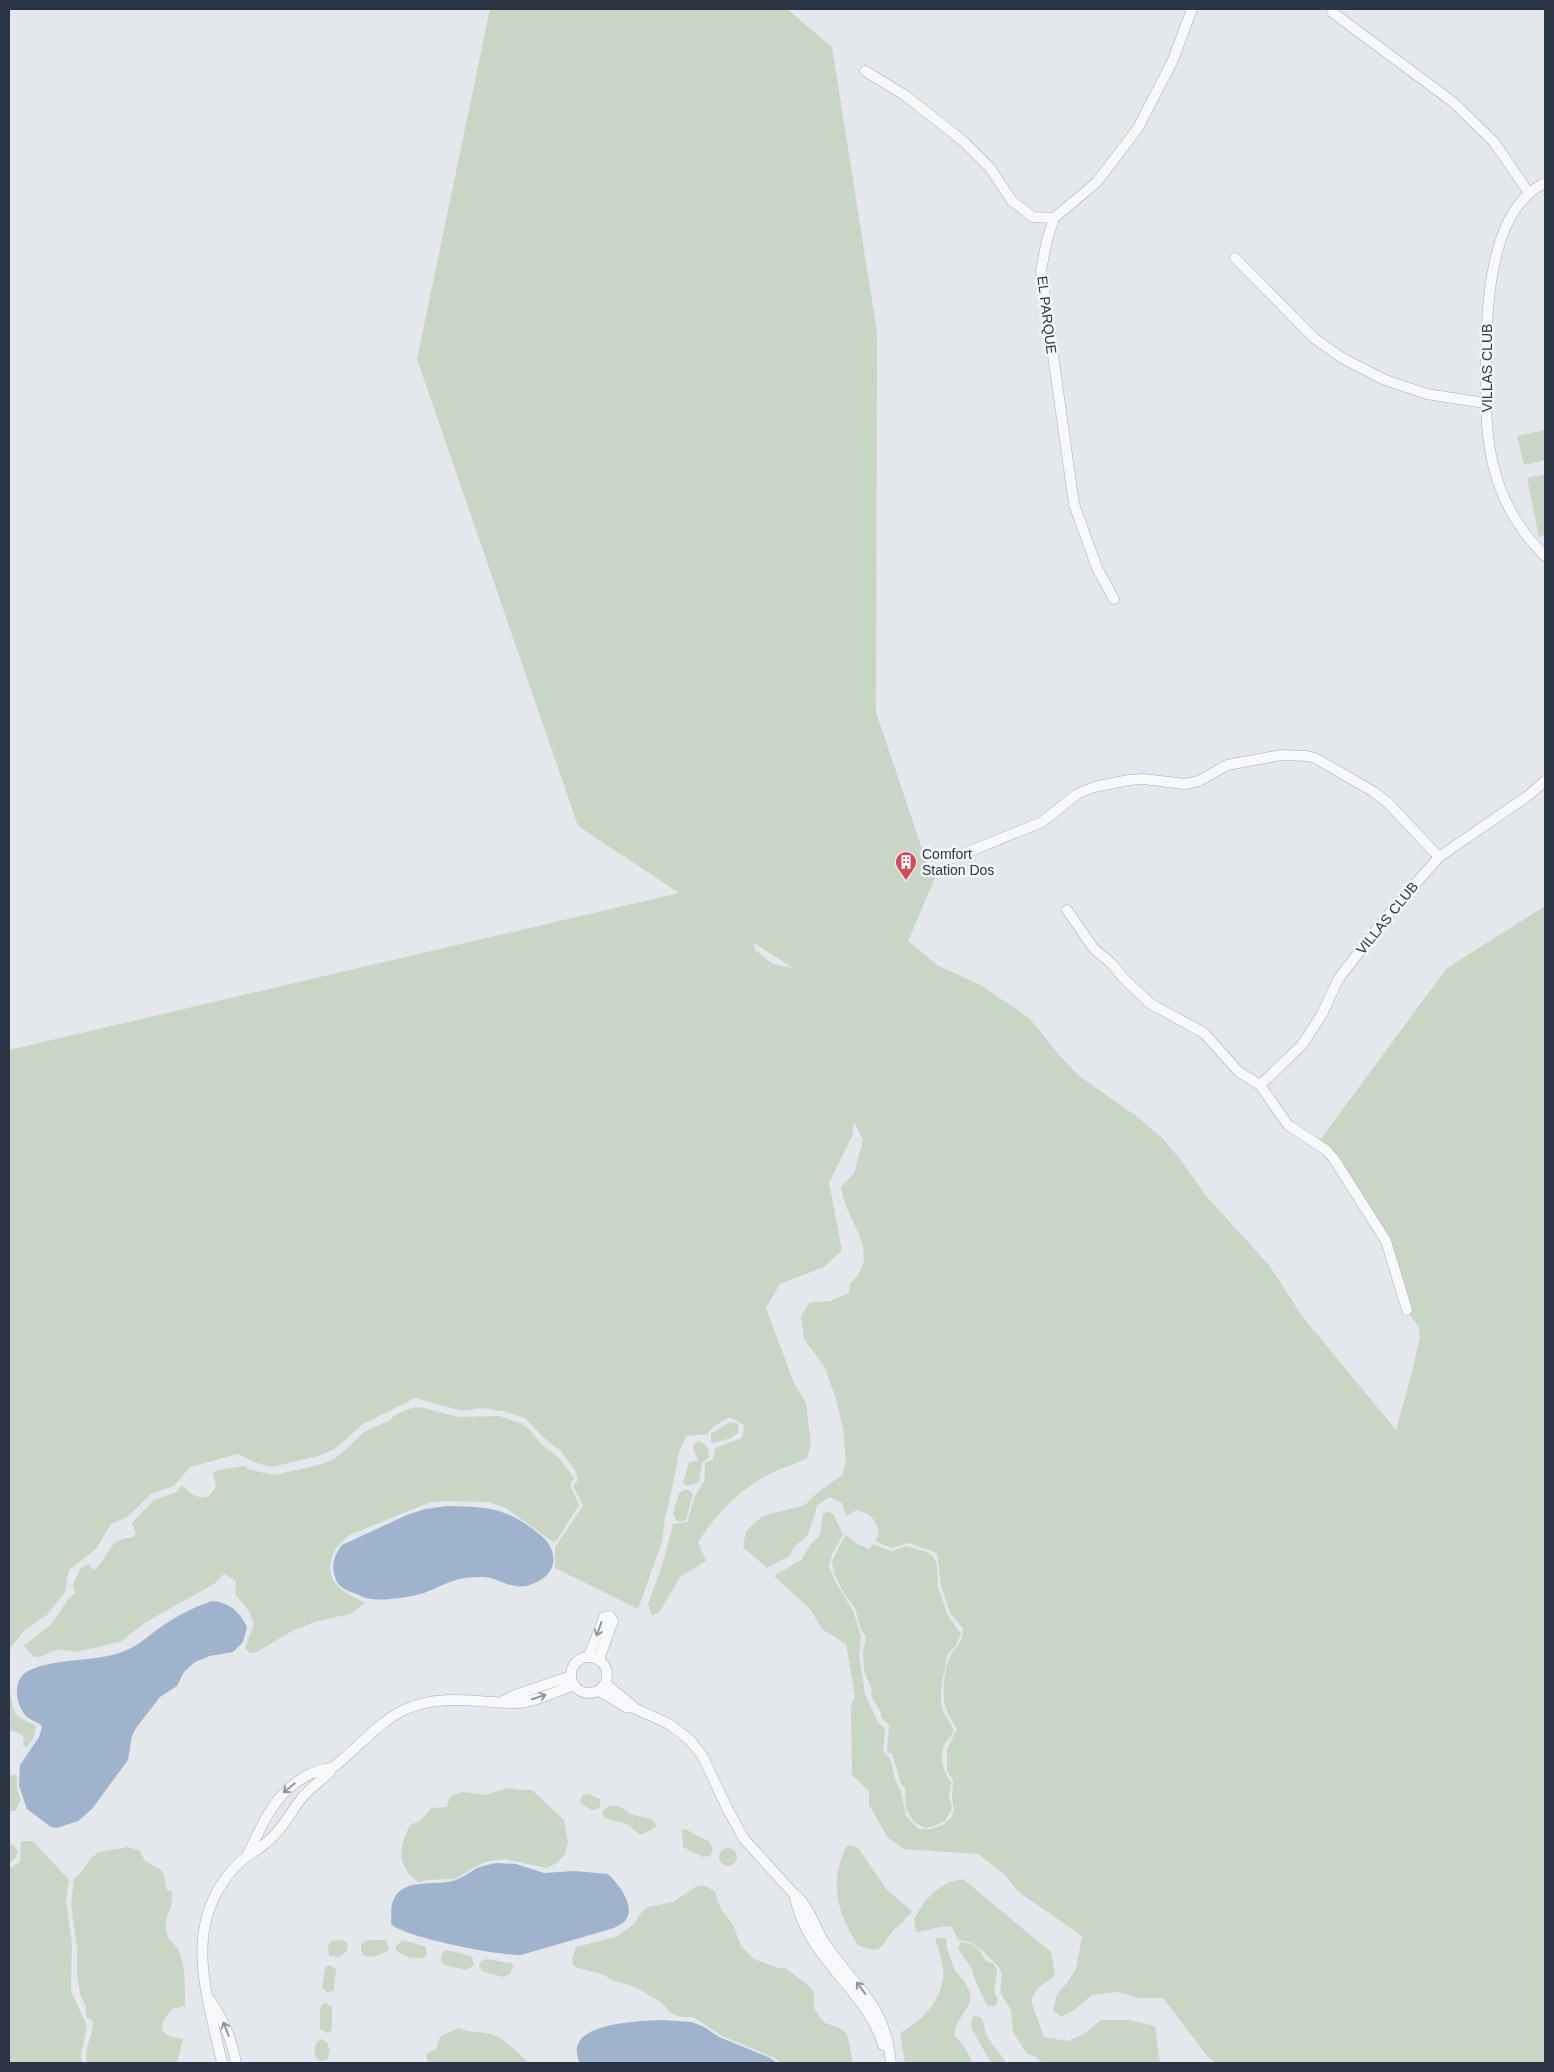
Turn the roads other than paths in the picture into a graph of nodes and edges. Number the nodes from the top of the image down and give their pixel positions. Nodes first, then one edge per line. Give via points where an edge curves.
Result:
1 (1192, 9) edge
2 (1332, 12) dead end
3 (865, 71) dead end
4 (1545, 183) edge
5 (1529, 193) junction
6 (1054, 218) junction
7 (1235, 258) dead end
8 (1485, 403) junction
9 (1544, 554) edge
10 (1114, 599) dead end
11 (1545, 781) edge
12 (1439, 856) junction
13 (953, 858) dead end
14 (1067, 910) dead end
15 (1260, 1085) junction
16 (1407, 1310) dead end
17 (572, 1681) junction
18 (602, 1687) junction
19 (332, 1768) junction
20 (276, 1802) junction
21 (291, 1812) junction
22 (246, 1856) junction
23 (794, 1894) junction
24 (208, 1999) junction
25 (222, 2063) edge
26 (236, 2063) edge
27 (886, 2063) edge
28 (891, 2063) edge

1 - 6 street via 1173,60 1138,128 1097,182
2 - 5 street via 1453,102 1494,142
3 - 6 street via 906,96 964,141 990,168 1019,207 1033,217
4 - 5 street, VILLAS CLUB
5 - 8 street, VILLAS CLUB via 1510,220 1498,247 1488,293
6 - 10 street, EL PARQUE via 1041,270 1064,442 1081,530
7 - 8 street via 1314,338 1342,358 1385,380 1427,394
8 - 9 street, VILLAS CLUB via 1494,468 1505,499 1514,518
11 - 12 street, VILLAS CLUB
12 - 13 street via 1374,792 1315,758 1280,755 1227,765 1199,782 1174,784 1136,780 1086,790 1042,822
12 - 15 street, VILLAS CLUB via 1339,978 1322,1014 1302,1044
14 - 15 street via 1094,949 1151,1004 1204,1033 1240,1072
15 - 16 street via 1288,1125 1334,1159 1377,1224 1386,1241
17 - 18 street via 583,1692
17 - 18 street via 575,1663 594,1658 607,1670
17 - 19 street via 515,1695 503,1702 452,1699 414,1706 384,1722
18 - 23 street via 634,1708 669,1724 694,1745 744,1839
19 -> 20 street via 299,1780
19 - 21 street
20 - 21 street
20 - 22 street
21 - 22 street via 269,1841
22 - 24 street via 220,1887 204,1926 201,1949
23 - 27 street via 796,1906 818,1949 879,2034
28 -> 23 street via 888,2039 879,2015 825,1944 806,1906
24 - 25 street
26 -> 24 street via 225,2026

